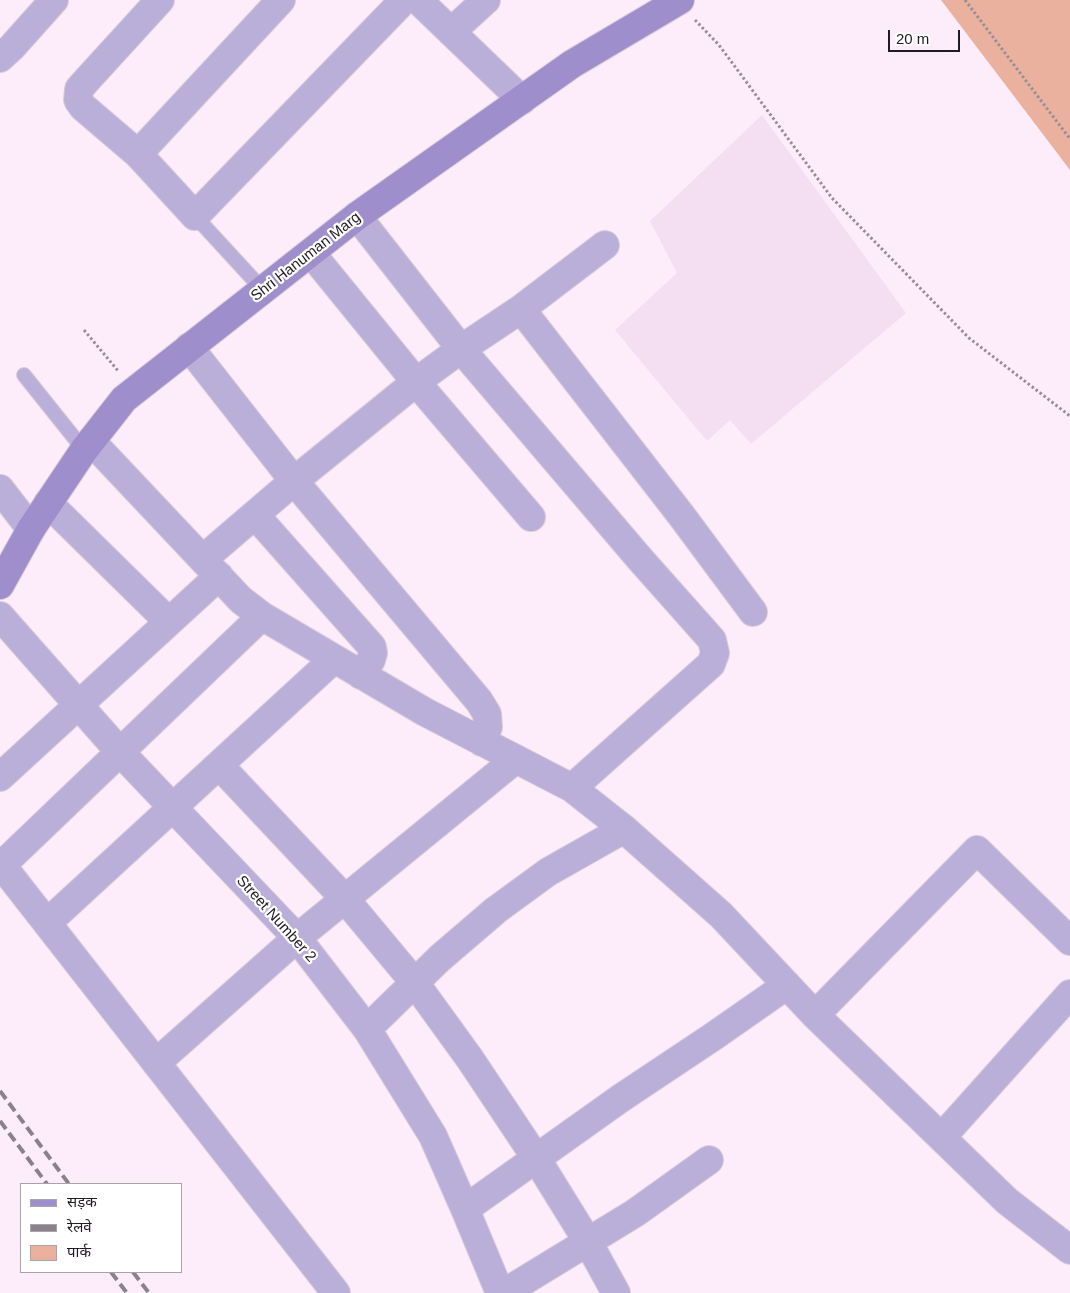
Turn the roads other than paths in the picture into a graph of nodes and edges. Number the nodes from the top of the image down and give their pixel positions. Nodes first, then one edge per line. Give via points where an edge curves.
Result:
1 (54, 0) edge
2 (160, 0) edge
3 (281, 0) edge
4 (404, 0) edge
5 (418, 0) edge
6 (486, 0) edge
7 (679, 1) edge
8 (451, 32) junction
9 (0, 58) edge
10 (522, 100) junction
11 (138, 154) junction
12 (195, 216) junction
13 (357, 216) junction
14 (605, 244) dead end
15 (310, 253) junction
16 (263, 290) junction
17 (521, 309) junction
18 (189, 347) junction
19 (461, 349) junction
20 (24, 375) dead end
21 (416, 382) junction
22 (88, 446) junction
23 (294, 481) junction
24 (0, 489) edge
25 (48, 503) junction
26 (255, 515) junction
27 (531, 517) dead end
28 (31, 529) junction
29 (211, 567) junction
30 (0, 585) edge
31 (753, 612) dead end
32 (0, 616) edge
33 (262, 616) junction
34 (169, 622) junction
35 (334, 659) junction
36 (361, 674) junction
37 (79, 704) junction
38 (482, 742) junction
39 (120, 752) junction
40 (516, 759) junction
41 (219, 765) junction
42 (0, 777) edge
43 (572, 788) junction
44 (172, 808) junction
45 (624, 829) junction
46 (1, 864) edge
47 (345, 899) junction
48 (47, 923) junction
49 (297, 938) junction
50 (1070, 941) edge
51 (414, 983) junction
52 (787, 985) junction
53 (1070, 994) edge
54 (815, 1016) junction
55 (367, 1029) junction
56 (156, 1063) junction
57 (942, 1137) junction
58 (536, 1158) junction
59 (710, 1160) dead end
60 (465, 1209) junction
61 (588, 1242) junction
62 (1070, 1250) edge
63 (336, 1293) edge
64 (500, 1293) edge
65 (504, 1293) edge
66 (616, 1293) edge

1 - 9 street
2 - 11 street via 86,81 78,100
3 - 11 street
4 - 12 street
5 - 8 street
6 - 8 street
7 - 10 street, Shri Hanuman Marg via 572,64
8 - 10 street
10 - 13 street, Shri Hanuman Marg
11 - 12 street
12 - 16 lane
13 - 15 street, Shri Hanuman Marg
13 - 19 street
14 - 17 street
15 - 16 street, Shri Hanuman Marg
15 - 21 street
16 - 18 street, Shri Hanuman Marg
17 - 19 street
17 - 31 street
18 - 22 street, Shri Hanuman Marg via 124,399
18 - 23 street
19 - 21 street
19 - 43 street via 712,640 715,653 711,664
20 - 22 lane
21 - 23 street
21 - 27 street
22 - 25 street, Shri Hanuman Marg
22 - 29 street
23 - 26 street
23 - 38 street via 479,701 487,714 488,727
24 - 28 street
25 - 28 street, Shri Hanuman Marg
25 - 34 street
26 - 29 street
26 - 36 street via 372,647 371,660
28 - 30 street, Shri Hanuman Marg
29 - 33 street via 241,600
29 - 34 street
32 - 37 street, Street Number 2
33 - 35 street
33 - 39 street
34 - 37 street
35 - 36 street
35 - 41 street
36 - 38 street
37 - 39 street, Street Number 2
37 - 42 street
38 - 40 street
39 - 44 street, Street Number 2
39 - 46 street
40 - 43 street
40 - 47 street
41 - 44 street
41 - 47 street
43 - 45 street
44 - 48 street
44 - 49 street, Street Number 2
45 - 51 street via 548,872 496,910
45 - 52 street via 721,916
46 - 48 street
47 - 49 street
47 - 51 street
48 - 56 street
49 - 55 street, Street Number 2
49 - 56 street
50 - 54 street via 977,850
51 - 55 street
51 - 58 street
52 - 54 street
52 - 58 street
53 - 57 street
54 - 57 street
55 - 60 street, Street Number 2 via 433,1136
56 - 63 street
57 - 62 street via 1007,1200
58 - 60 street
58 - 61 street
59 - 61 street
60 - 64 street, Street Number 2
61 - 65 street
61 - 66 street

